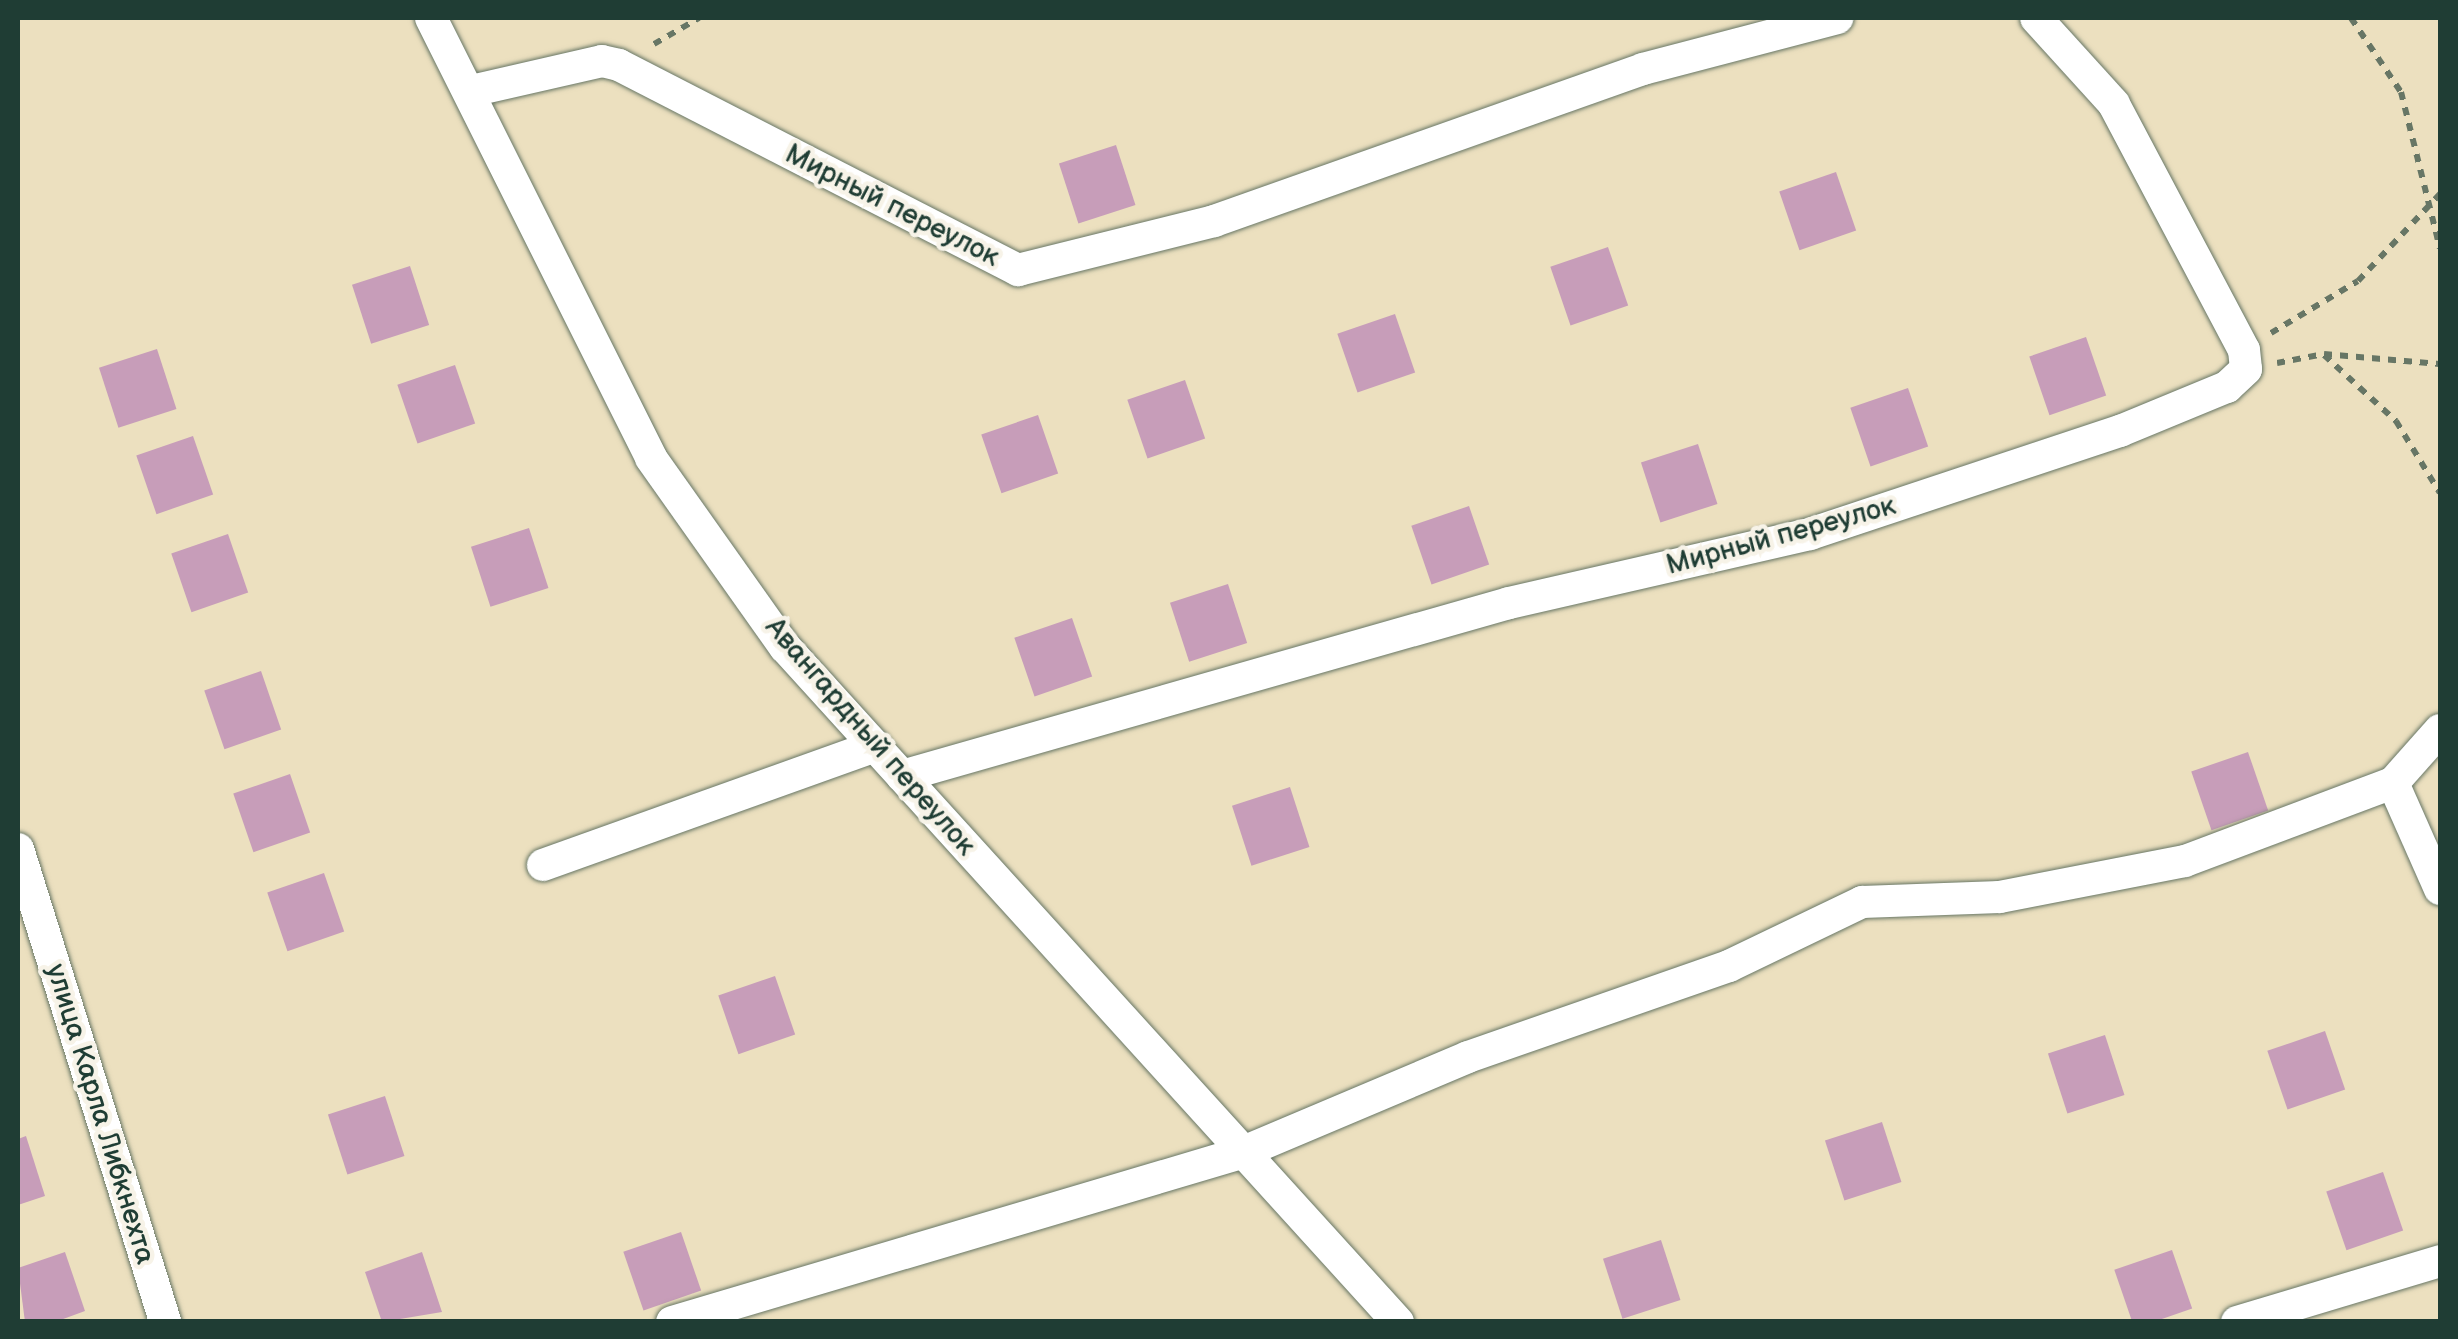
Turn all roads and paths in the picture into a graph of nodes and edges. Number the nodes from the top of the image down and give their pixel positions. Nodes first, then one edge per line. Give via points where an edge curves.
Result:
1 (431, 18) edge
2 (699, 18) edge
3 (1838, 18) edge
4 (2036, 18) edge
5 (2352, 18) edge
6 (619, 65) junction
7 (471, 91) junction
8 (2440, 194) edge
9 (2431, 204) junction
10 (2440, 248) edge
11 (2324, 354) junction
12 (2245, 359) junction
13 (2440, 364) edge
14 (2440, 493) edge
15 (2440, 730) edge
16 (875, 746) junction
17 (902, 776) junction
18 (2393, 783) junction
19 (18, 849) edge
20 (543, 865) dead end
21 (2440, 889) edge
22 (1241, 1153) junction
23 (2440, 1261) edge
24 (2276, 1314) edge
25 (164, 1322) edge
26 (672, 1322) edge
27 (1398, 1322) edge
28 (2237, 1322) edge

1 - 7 street, Авангардный переулок
2 - 6 path
3 - 6 street, Мирный переулок via 1643,68 1214,222 1018,270
4 - 12 street via 2114,104
5 - 9 path via 2402,92
6 - 7 street via 602,61
7 - 16 street, Авангардный переулок via 652,458 785,648
8 - 9 path
9 - 10 path
9 - 12 path via 2358,281
11 - 12 path
11 - 13 path
11 - 14 path via 2396,421
12 - 17 street, Мирный переулок via 2226,387 2120,431 1810,534 1509,603
15 - 18 street
16 - 17 street, Авангардный переулок
16 - 20 street
17 - 22 street, Авангардный переулок
18 - 21 street
18 - 22 street via 2184,861 2000,898 1862,902 1729,966 1468,1056
19 - 25 street, улица Карла Либкнехта
22 - 26 street
22 - 27 street, Авангардный переулок
23 - 24 street
24 - 28 street

